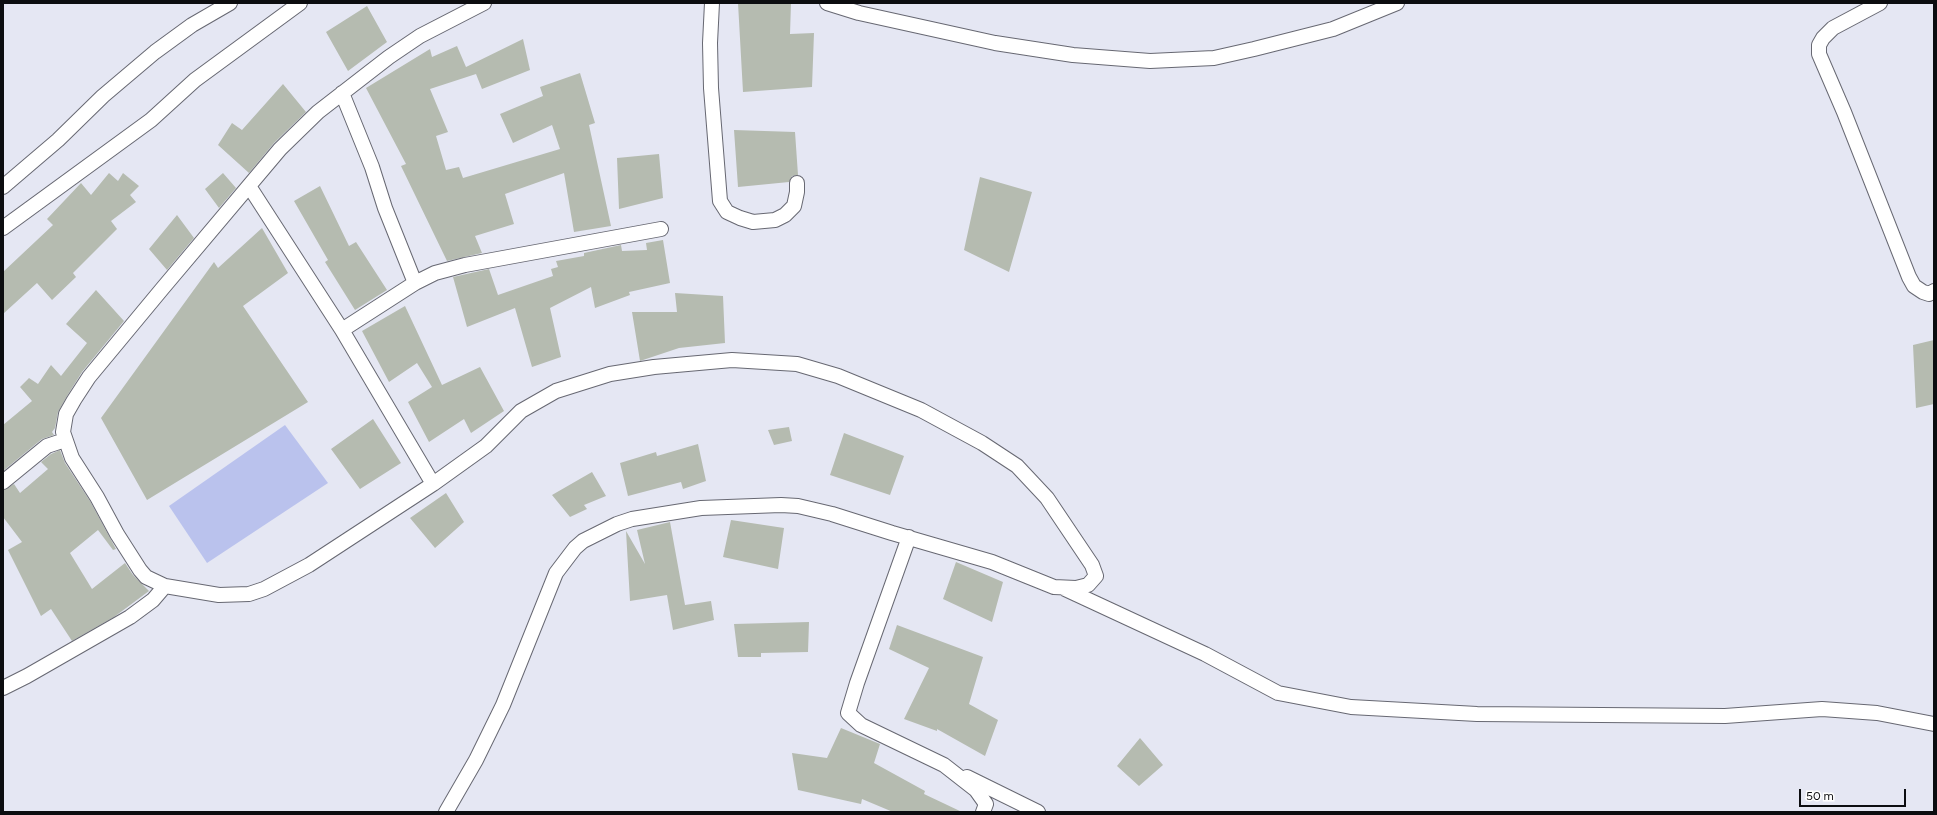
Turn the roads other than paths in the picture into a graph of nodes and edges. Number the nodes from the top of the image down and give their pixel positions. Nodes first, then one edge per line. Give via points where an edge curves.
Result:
1 (230, 3) edge
2 (300, 3) edge
3 (484, 3) edge
4 (712, 3) edge
5 (827, 3) edge
6 (1397, 3) edge
7 (1880, 3) edge
8 (342, 93) junction
9 (797, 183) dead end
10 (249, 186) junction
11 (3, 187) edge
12 (3, 228) edge
13 (661, 229) dead end
14 (415, 282) junction
15 (1934, 291) edge
16 (342, 330) junction
17 (65, 440) junction
18 (3, 482) edge
19 (433, 484) junction
20 (909, 537) junction
21 (165, 586) junction
22 (1063, 588) junction
23 (3, 688) edge
24 (1934, 724) edge
25 (944, 765) junction
26 (446, 812) edge
27 (984, 812) edge
28 (1038, 812) edge

1 - 11 street via 192,25 155,52
2 - 12 street via 195,80 151,120
3 - 8 street via 420,36
4 - 9 street via 711,88 720,201 727,212 740,218 753,222 775,220 794,206
5 - 6 street via 859,13 995,43 1073,55 1150,61 1214,58 1254,49 1332,29
7 - 15 street via 1833,28 1823,38 1819,54 1909,276 1914,286 1923,292 1929,294
8 - 10 street via 280,149
8 - 14 street
10 - 16 street
10 - 17 street via 85,383 66,414 63,432
13 - 14 street via 465,265 434,272
14 - 16 street
16 - 19 street
17 - 18 street via 47,446
17 - 21 street via 72,458 140,570 146,577
19 - 21 street via 309,565 264,589 249,594 219,595
19 - 22 street via 486,446 521,411 556,391 581,382 654,367 732,360 797,364 838,376 920,410 963,431 1017,466 1047,498 1094,570 1096,576 1088,585
20 - 22 street via 992,562
20 - 25 street via 848,713 861,725
20 - 26 street via 832,514 781,505 701,508 632,519 592,535 575,548 556,573 503,705 476,760
21 - 23 street via 153,600 130,617
22 - 24 street via 1205,654 1278,693 1351,707 1477,714 1717,716 1822,709 1877,713
25 - 27 street via 976,790 986,804
25 - 28 street

